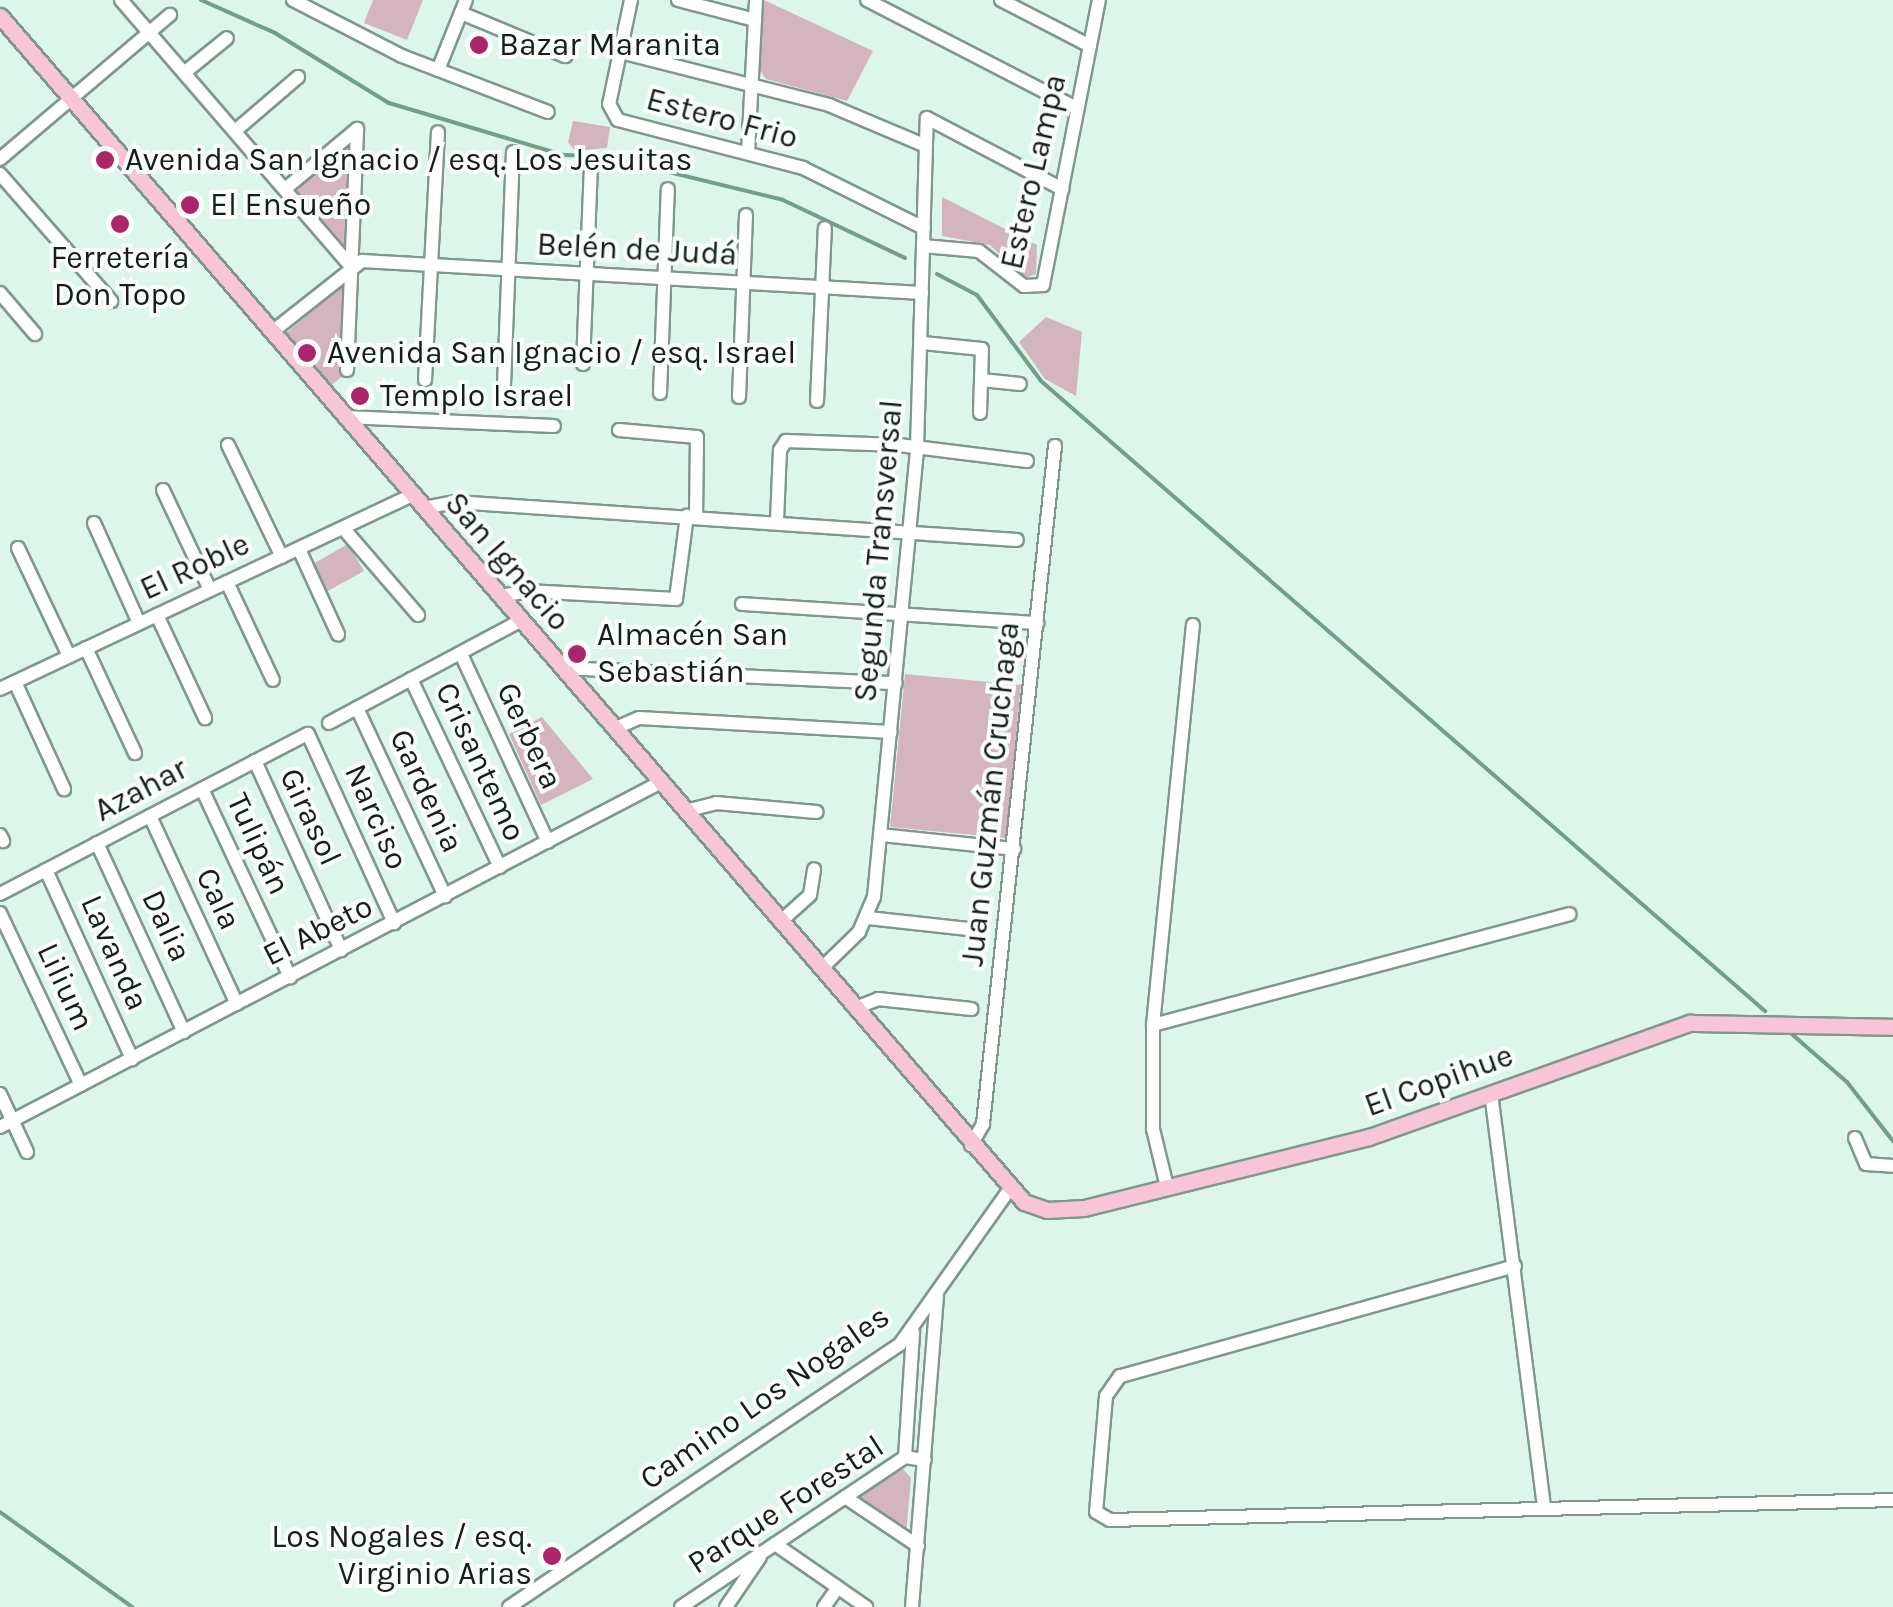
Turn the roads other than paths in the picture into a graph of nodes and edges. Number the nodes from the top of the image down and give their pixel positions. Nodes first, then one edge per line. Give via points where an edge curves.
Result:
1 (122, 0) edge
2 (631, 0) edge
3 (678, 0) edge
4 (756, 0) edge
5 (866, 0) edge
6 (1001, 0) edge
7 (1099, 0) edge
8 (300, 2) edge
9 (464, 6) edge
10 (170, 15) dead end
11 (0, 16) edge
12 (755, 20) junction
13 (150, 32) junction
14 (227, 38) dead end
15 (1090, 46) junction
16 (620, 52) junction
17 (565, 56) dead end
18 (438, 70) junction
19 (184, 72) junction
20 (298, 76) dead end
21 (752, 84) junction
22 (71, 99) junction
23 (1078, 109) junction
24 (548, 112) dead end
25 (235, 131) junction
26 (438, 132) dead end
27 (926, 146) junction
28 (513, 152) dead end
29 (748, 153) junction
30 (0, 159) edge
31 (591, 168) dead end
32 (0, 174) edge
33 (284, 189) junction
34 (668, 189) dead end
35 (1062, 189) junction
36 (746, 215) dead end
37 (825, 228) dead end
38 (924, 228) junction
39 (923, 246) junction
40 (352, 266) junction
41 (431, 266) junction
42 (508, 271) junction
43 (587, 276) junction
44 (665, 279) junction
45 (743, 282) junction
46 (822, 287) junction
47 (0, 293) edge
48 (922, 294) junction
49 (111, 301) dead end
50 (272, 332) junction
51 (36, 334) dead end
52 (922, 343) junction
53 (583, 364) dead end
54 (348, 370) dead end
55 (425, 380) dead end
56 (982, 380) junction
57 (1020, 384) dead end
58 (504, 385) dead end
59 (660, 392) dead end
60 (738, 397) dead end
61 (816, 401) dead end
62 (980, 414) dead end
63 (345, 417) junction
64 (554, 426) dead end
65 (619, 430) dead end
66 (228, 445) dead end
67 (1055, 446) dead end
68 (918, 448) junction
69 (1027, 461) dead end
70 (163, 490) dead end
71 (418, 502) junction
72 (691, 516) junction
73 (777, 521) junction
74 (94, 523) dead end
75 (343, 528) junction
76 (910, 529) junction
77 (1017, 540) dead end
78 (18, 548) dead end
79 (299, 549) junction
80 (282, 556) junction
81 (227, 582) junction
82 (210, 590) junction
83 (500, 596) junction
84 (742, 604) dead end
85 (903, 612) junction
86 (156, 615) junction
87 (418, 615) dead end
88 (522, 620) junction
89 (139, 623) junction
90 (1037, 623) junction
91 (1194, 625) dead end
92 (338, 634) dead end
93 (86, 648) junction
94 (461, 654) junction
95 (69, 656) junction
96 (562, 668) junction
97 (411, 679) junction
98 (273, 680) dead end
99 (15, 682) junction
100 (896, 684) junction
101 (0, 688) edge
102 (357, 708) junction
103 (205, 718) dead end
104 (330, 723) dead end
105 (614, 729) junction
106 (891, 732) junction
107 (308, 734) joint
108 (135, 753) dead end
109 (255, 762) junction
110 (661, 782) junction
111 (64, 789) dead end
112 (202, 789) junction
113 (685, 811) junction
114 (817, 812) dead end
115 (150, 816) junction
116 (880, 836) junction
117 (548, 842) junction
118 (98, 843) junction
119 (1014, 849) junction
120 (500, 867) junction
121 (814, 868) dead end
122 (46, 870) junction
123 (0, 894) edge
124 (444, 896) junction
125 (0, 912) edge
126 (1569, 914) dead end
127 (868, 918) junction
128 (394, 922) junction
129 (780, 922) junction
130 (977, 930) dead end
131 (341, 950) junction
132 (821, 969) junction
133 (290, 977) junction
134 (236, 1004) junction
135 (854, 1008) junction
136 (971, 1009) dead end
137 (1152, 1026) junction
138 (1893, 1027) edge
139 (184, 1032) junction
140 (132, 1059) junction
141 (80, 1086) junction
142 (1491, 1093) junction
143 (0, 1094) edge
144 (6, 1124) edge
145 (1855, 1138) dead end
146 (971, 1144) junction
147 (27, 1152) dead end
148 (1893, 1166) edge
149 (1167, 1187) junction
150 (1009, 1190) junction
151 (1514, 1266) junction
152 (938, 1293) junction
153 (913, 1329) junction
154 (904, 1457) junction
155 (925, 1460) junction
156 (846, 1497) junction
157 (1893, 1500) edge
158 (1544, 1510) junction
159 (918, 1546) junction
160 (769, 1548) junction
161 (838, 1587) junction
162 (509, 1607) edge
163 (680, 1607) edge
164 (726, 1607) edge
165 (824, 1607) edge
166 (866, 1607) edge
167 (912, 1607) edge

1 - 13 street
2 - 16 street, Estero Frio
3 - 12 street
4 - 12 street
5 - 23 street
6 - 15 street
7 - 15 street, Estero Lampa
8 - 18 street
9 - 17 street
9 - 18 street
10 - 13 street
11 - 22 main road, San Ignacio
12 - 21 street
13 - 19 street
13 - 22 street
14 - 19 street
15 - 23 street, Estero Lampa
16 - 21 street
16 - 29 street, Estero Frio via 609,104 618,120
18 - 24 street
19 - 25 street
20 - 25 street
21 - 27 street via 828,105
21 - 29 street
22 - 30 street
22 - 50 main road, San Ignacio
23 - 35 street, Estero Lampa
25 - 33 street
26 - 41 street
27 - 35 street, Segunda Transversal via 927,118
27 - 38 street, Segunda Transversal
28 - 42 street
29 - 38 street, Estero Frio via 811,171
31 - 43 street
32 - 49 street
33 - 40 street
33 - 40 street via 356,128
34 - 44 street
35 - 39 street, Estero Lampa via 1039,288 1024,286 979,251
36 - 45 street
37 - 46 street
38 - 39 street, Segunda Transversal
39 - 48 street, Segunda Transversal
40 - 41 street, Belén de Judá
40 - 50 street
40 - 54 street
41 - 42 street, Belén de Judá
41 - 55 street
42 - 43 street, Belén de Judá
42 - 58 street
43 - 44 street, Belén de Judá
43 - 53 street
44 - 45 street, Belén de Judá
44 - 59 street
45 - 46 street, Belén de Judá
45 - 60 street
46 - 48 street, Belén de Judá
46 - 61 street
47 - 51 street
48 - 52 street, Segunda Transversal
50 - 63 main road, San Ignacio
52 - 56 street via 982,348
52 - 68 street, Segunda Transversal
56 - 57 street
56 - 62 street
63 - 64 street
63 - 71 main road, San Ignacio
65 - 72 street via 697,437
66 - 80 street
67 - 90 street, Juan Guzmán Cruchaga
68 - 69 street
68 - 73 street via 783,443
68 - 76 street, Segunda Transversal
70 - 82 street
71 - 72 street, El Roble
71 - 75 street, El Roble
71 - 83 main road, San Ignacio
72 - 73 street, El Roble
72 - 83 street via 676,599 527,591
73 - 76 street, El Roble
74 - 89 street
75 - 79 street, El Roble
75 - 87 street
76 - 77 street, El Roble
76 - 85 street, Segunda Transversal
78 - 95 street
79 - 80 street, El Roble
79 - 92 street
80 - 81 street, El Roble
81 - 82 street, El Roble
81 - 98 street
82 - 86 street, El Roble
83 - 88 main road, San Ignacio
84 - 85 street
85 - 90 street
85 - 100 street, Segunda Transversal
86 - 89 street, El Roble
86 - 103 street
88 - 94 street
88 - 96 main road, San Ignacio
89 - 93 street, El Roble
90 - 119 street, Juan Guzmán Cruchaga
91 - 137 street
93 - 95 street, El Roble
93 - 108 street
94 - 97 street
94 - 117 street, Gerbera
95 - 99 street, El Roble
96 - 100 street
96 - 105 main road, San Ignacio
97 - 102 street
97 - 120 street, Crisantemo
99 - 101 street, El Roble
99 - 111 street
100 - 106 street, Segunda Transversal
102 - 104 street
102 - 124 street, Gardenia
105 - 106 street via 644,718
105 - 110 main road, San Ignacio
106 - 116 street, Segunda Transversal
107 - 109 street, Azahar
107 - 128 street, Narciso
109 - 112 street, Azahar
109 - 131 street, Girasol
110 - 113 main road, San Ignacio
110 - 117 street, El Abeto
112 - 115 street, Azahar
112 - 133 street, Tulipán
113 - 114 street via 716,803
113 - 129 main road, San Ignacio
115 - 118 street, Azahar
115 - 134 street, Cala
116 - 119 street
116 - 127 street, Segunda Transversal
117 - 120 street, El Abeto
118 - 122 street, Azahar
118 - 139 street, Dalia
119 - 146 street, Juan Guzmán Cruchaga via 983,1124
120 - 124 street, El Abeto
121 - 129 street via 810,895
122 - 123 street, Azahar
122 - 140 street, Lavanda
124 - 128 street, El Abeto
125 - 141 street, Lilium
126 - 137 street
127 - 130 street
127 - 132 street
128 - 131 street, El Abeto
129 - 132 main road, San Ignacio
131 - 133 street, El Abeto
132 - 135 main road, San Ignacio
133 - 134 street, El Abeto
134 - 139 street, El Abeto
135 - 136 street via 878,999
135 - 146 main road, San Ignacio
137 - 149 street via 1152,1119
138 - 142 main road, El Copihue via 1690,1023
139 - 140 street, El Abeto
140 - 141 street, El Abeto
141 - 144 street, El Abeto
142 - 149 main road, El Copihue via 1385,1133
142 - 151 street
143 - 144 street
144 - 147 street
145 - 148 street via 1866,1164
146 - 150 main road, San Ignacio
149 - 150 main road, El Copihue via 1058,1211 1031,1206
150 - 152 street, Camino Los Nogales
151 - 158 street
151 - 158 street via 1120,1376 1106,1396 1095,1507 1110,1520
152 - 153 street, Camino Los Nogales
152 - 155 street
153 - 154 street
153 - 162 street, Camino Los Nogales
154 - 155 street, Parque Forestal
154 - 156 street, Parque Forestal
155 - 159 street
156 - 159 street
156 - 160 street, Parque Forestal
157 - 158 street
159 - 167 street
160 - 161 street
160 - 163 street, Parque Forestal
160 - 164 street
161 - 165 street
161 - 166 street

